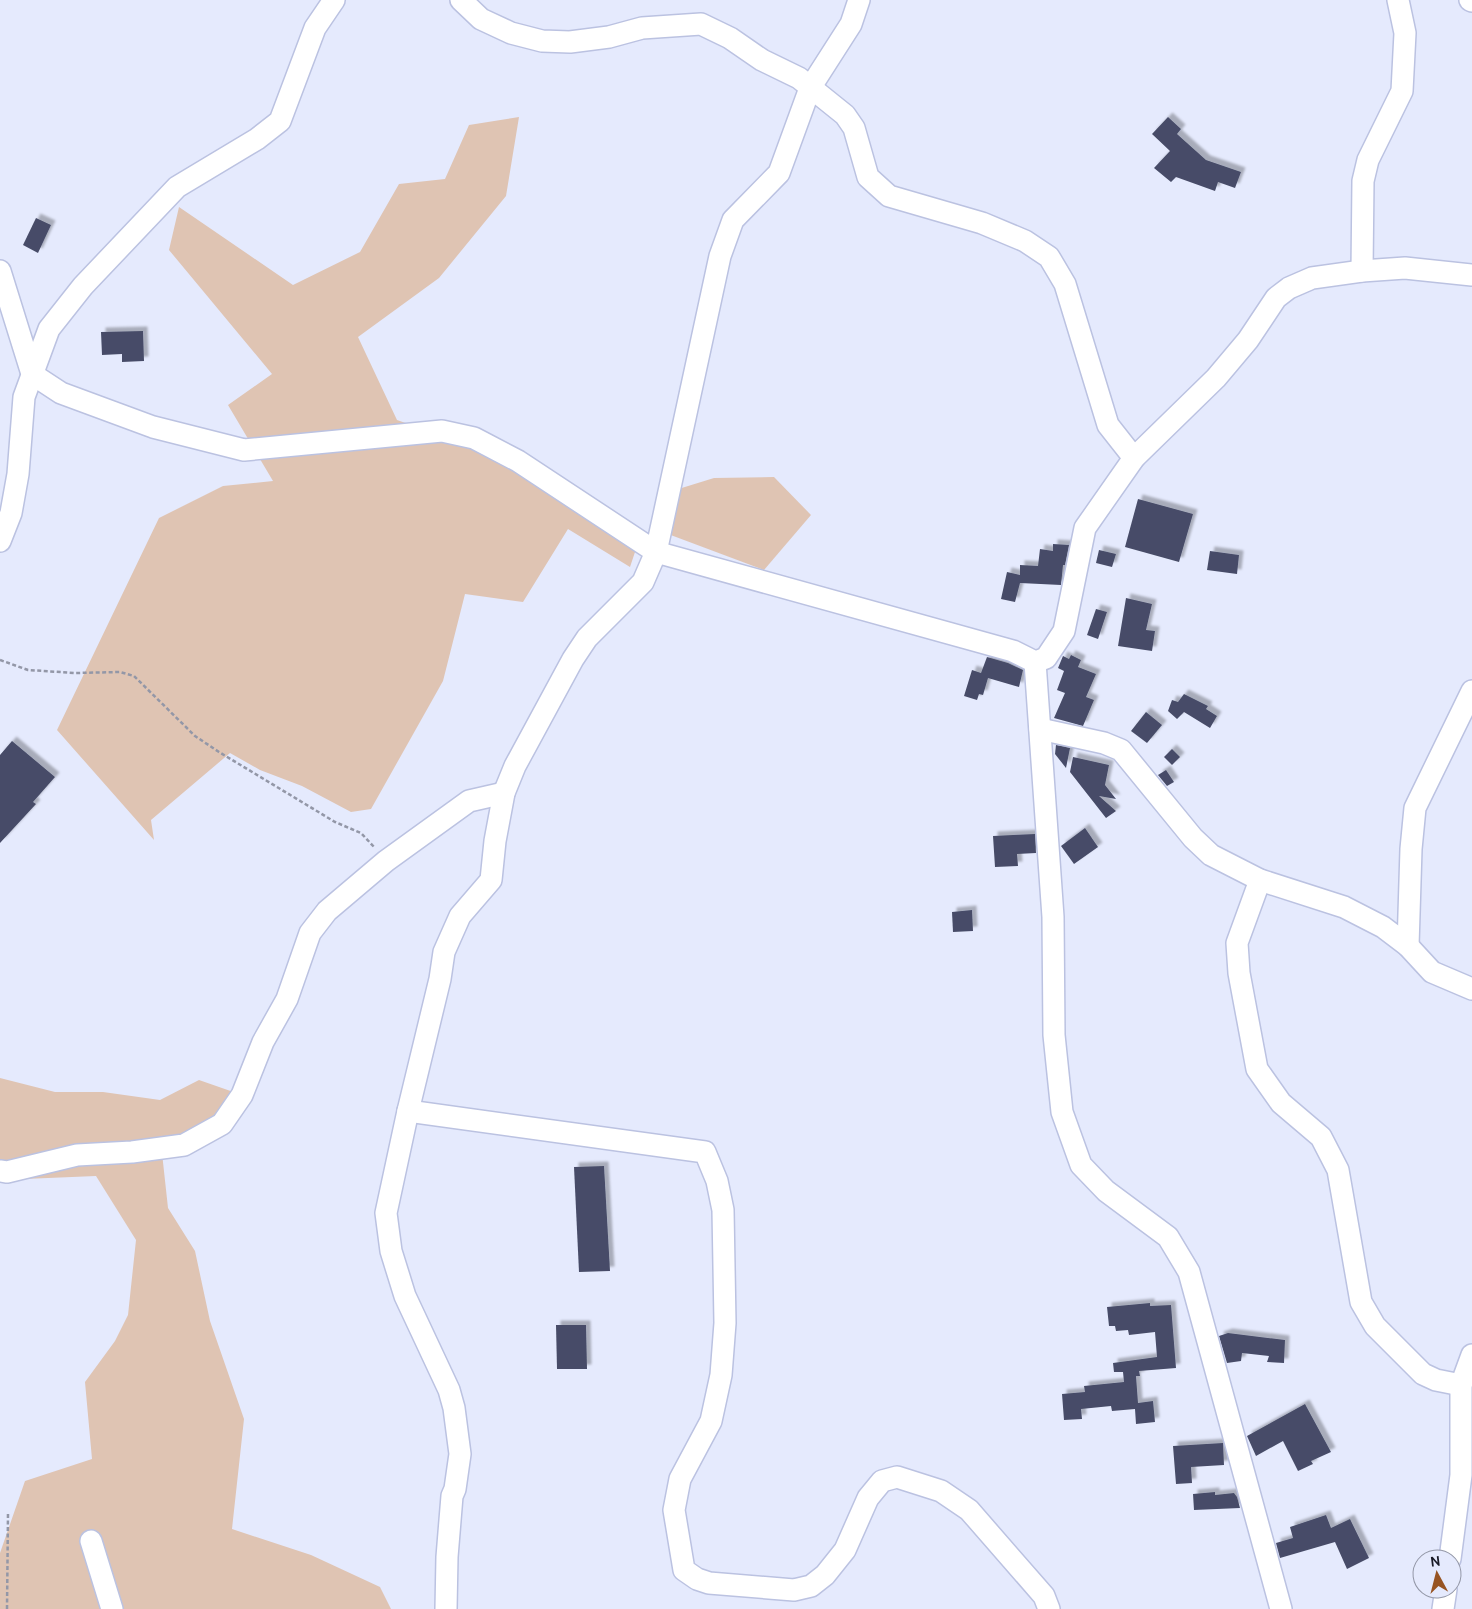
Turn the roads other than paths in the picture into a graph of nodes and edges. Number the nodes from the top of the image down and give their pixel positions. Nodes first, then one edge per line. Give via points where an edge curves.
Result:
1 (334, 0) edge
2 (461, 0) edge
3 (859, 0) edge
4 (1398, 0) edge
5 (810, 88) junction
6 (0, 271) edge
7 (1362, 271) junction
8 (1472, 275) edge
9 (32, 374) junction
10 (1134, 458) junction
11 (0, 541) edge
12 (656, 552) junction
13 (1035, 662) junction
14 (1472, 691) edge
15 (1040, 729) junction
16 (504, 793) junction
17 (1260, 880) junction
18 (1408, 946) junction
19 (1472, 989) edge
20 (408, 1111) junction
21 (0, 1171) edge
22 (1472, 1355) edge
23 (1461, 1385) junction
24 (91, 1541) dead end
25 (1451, 1549) edge
26 (112, 1609) edge
27 (446, 1609) edge
28 (1049, 1609) edge
29 (1281, 1609) edge

1 - 9 street via 315,28 280,121 257,139 177,187 83,286 54,322
2 - 5 street via 481,19 511,33 542,41 570,42 609,37 642,28 701,24 730,38
3 - 5 street via 851,24
4 - 7 street via 1405,33 1402,91 1368,160 1363,181
5 - 10 street via 845,115 854,128 868,177 889,196 982,223 1025,241 1049,257 1065,284 1108,425
5 - 12 street via 779,173 733,220 720,256
6 - 9 street
7 - 8 street via 1405,268
7 - 10 street via 1312,278 1276,298 1248,340 1216,378
9 - 11 street via 24,398 18,474 11,513
9 - 12 street via 61,393 153,427 244,450 442,431 461,433 518,461
10 - 13 street via 1085,528 1064,631 1046,658
12 - 13 street via 1013,651
12 - 16 street via 643,582 587,638 573,659 514,766
13 - 15 street
14 - 18 street via 1415,808 1410,849
15 - 17 street via 1122,750 1193,838 1211,855
15 - 29 street via 1054,917 1054,1035 1062,1112 1081,1165 1106,1191 1168,1237 1189,1272
16 - 20 street via 491,880 460,916 444,952
16 - 21 street via 469,801 386,861 327,911 310,933 287,999 264,1042 242,1095 222,1124 184,1145 77,1155
17 - 18 street via 1344,907 1383,927
17 - 23 street via 1237,943 1239,973 1257,1069 1281,1103 1322,1137 1338,1170 1361,1302 1375,1326 1423,1374
18 - 19 street via 1432,972
20 - 27 street via 386,1213 391,1251 405,1296 449,1390 454,1408 460,1454 452,1496
20 - 28 street via 705,1152 723,1210 724,1340 721,1375 711,1421 680,1479 674,1510 684,1570 709,1583 794,1590 811,1586 825,1576 844,1550 868,1498 882,1482 897,1477 941,1491 969,1510 1044,1596
22 - 23 street
23 - 25 street via 1461,1475
24 - 26 street

